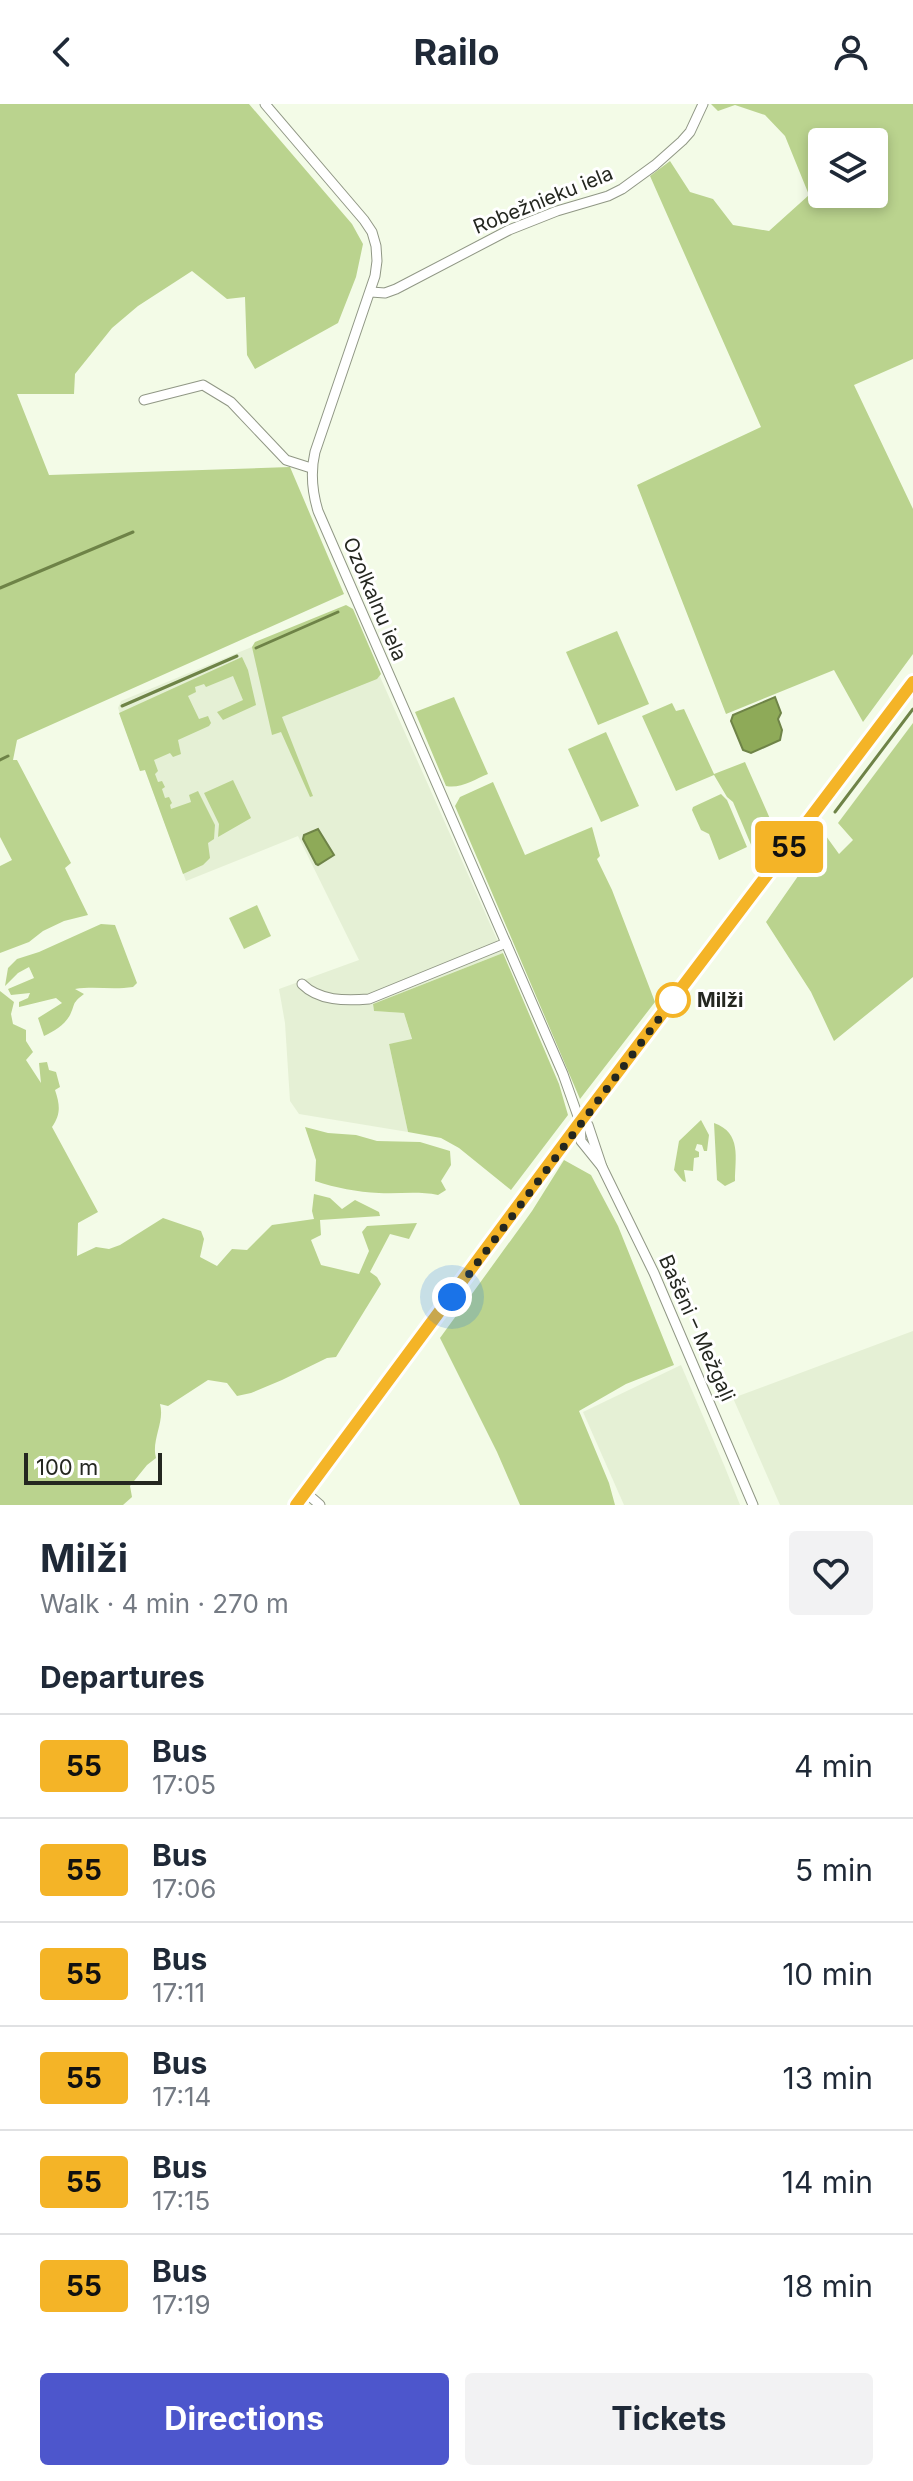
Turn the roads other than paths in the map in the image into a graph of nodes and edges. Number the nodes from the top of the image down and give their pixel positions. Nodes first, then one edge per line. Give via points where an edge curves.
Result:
1 (265, 104) edge
2 (703, 104) edge
3 (371, 292) junction
4 (144, 400) dead end
5 (311, 468) junction
6 (913, 682) edge
7 (506, 943) junction
8 (302, 984) dead end
9 (580, 1122) junction
10 (305, 1492) junction
11 (296, 1505) edge
12 (320, 1505) edge
13 (753, 1505) edge

1 - 3 street, Ozolkalnu iela via 372,232 377,261
2 - 3 street, Robežnieku iela via 682,141 622,189 509,230 396,289
3 - 5 street, Ozolkalnu iela
4 - 5 street via 203,385 231,402 286,460
5 - 7 street, Ozolkalnu iela via 318,511
6 - 9 main road
7 - 8 street via 369,999 312,994
7 - 9 street, Ozolkalnu iela
9 - 10 main road
9 - 13 street, Bašēni – Mežgaļi via 588,1125
10 - 11 main road
10 - 12 street

